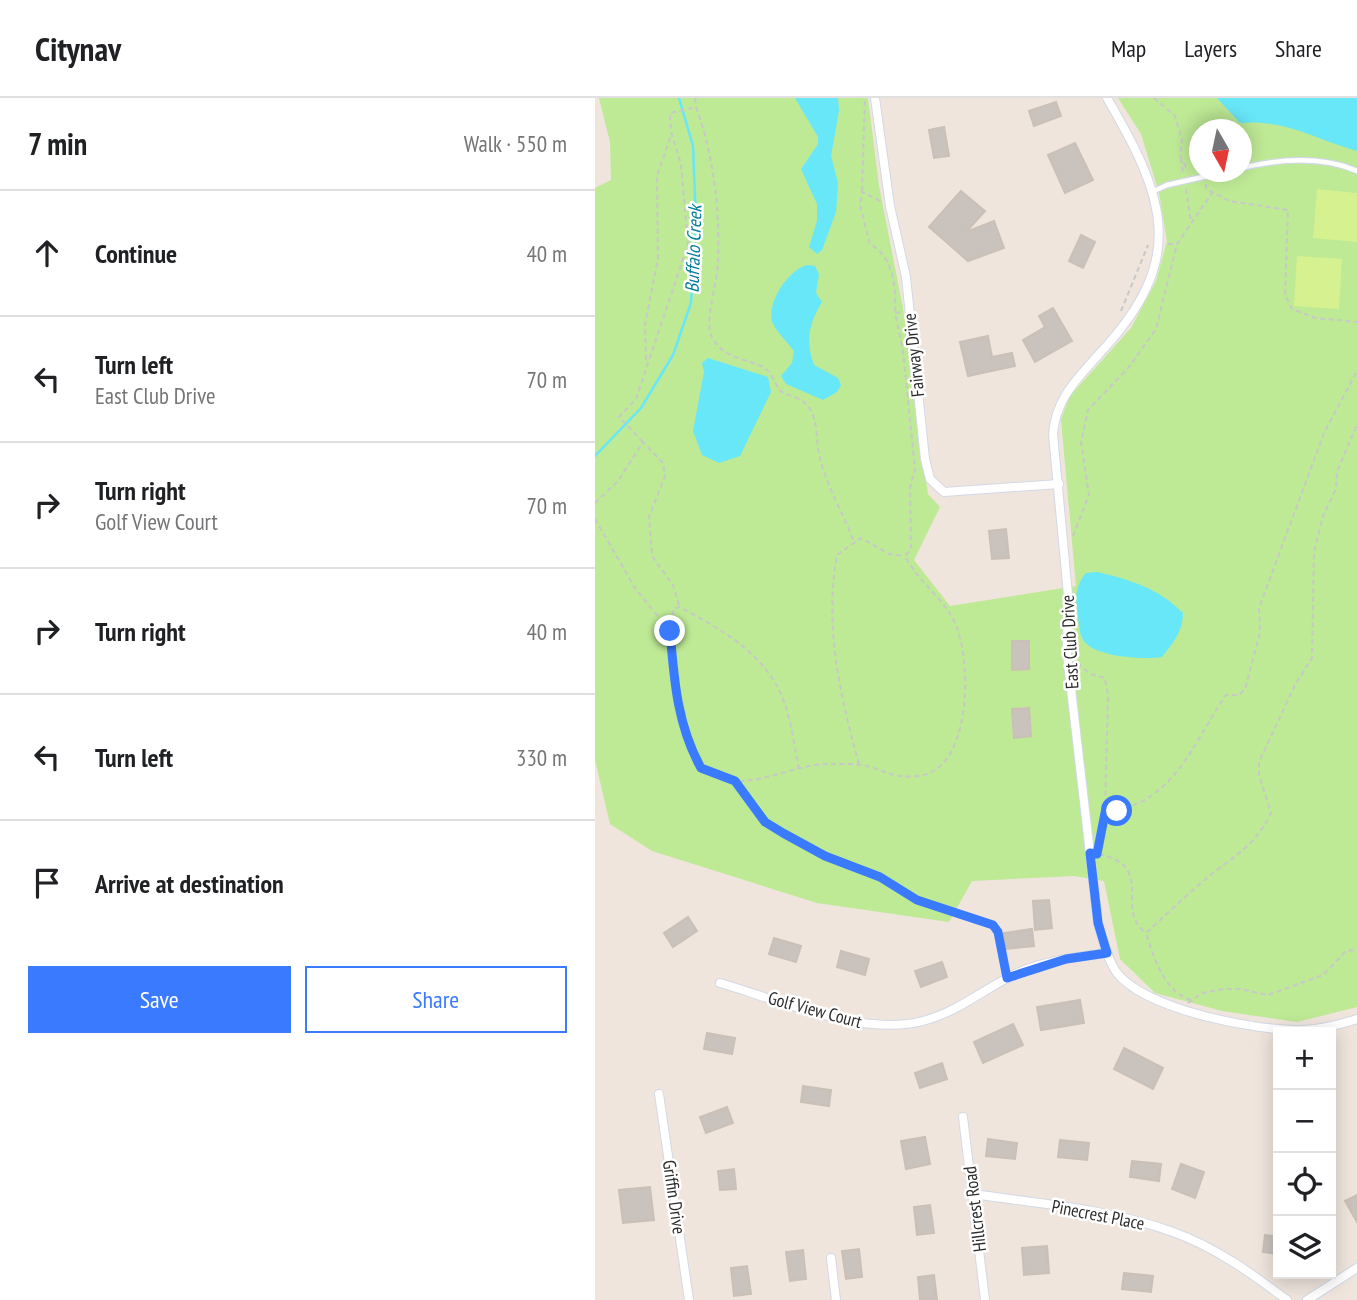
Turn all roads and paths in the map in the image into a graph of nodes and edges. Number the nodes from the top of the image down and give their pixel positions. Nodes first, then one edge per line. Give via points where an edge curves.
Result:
1 (695, 98) edge
2 (865, 98) edge
3 (875, 98) edge
4 (1107, 98) edge
5 (1154, 98) edge
6 (696, 107) junction
7 (672, 134) junction
8 (1180, 156) junction
9 (1252, 166) edge
10 (1357, 172) edge
11 (1189, 174) edge
12 (1189, 180) edge
13 (1184, 181) junction
14 (1206, 182) edge
15 (1154, 191) junction
16 (862, 192) junction
17 (890, 206) junction
18 (1191, 223) dead end
19 (1177, 244) dead end
20 (909, 310) junction
21 (895, 313) junction
22 (1357, 322) edge
23 (647, 363) junction
24 (1357, 372) edge
25 (1357, 424) edge
26 (643, 442) junction
27 (1059, 484) junction
28 (595, 503) edge
29 (595, 519) edge
30 (854, 542) junction
31 (1064, 552) junction
32 (905, 556) junction
33 (679, 607) junction
34 (670, 631) junction
35 (1067, 654) junction
36 (860, 765) junction
37 (799, 769) junction
38 (735, 781) junction
39 (1105, 813) junction
40 (1093, 853) junction
41 (1146, 933) junction
42 (1357, 950) edge
43 (1107, 953) junction
44 (1007, 978) junction
45 (720, 983) dead end
46 (1191, 1000) junction
47 (1182, 1009) junction
48 (1357, 1019) edge
49 (659, 1094) dead end
50 (963, 1117) dead end
51 (974, 1194) junction
52 (831, 1258) dead end
53 (1357, 1268) edge
54 (689, 1300) edge
55 (836, 1300) edge
56 (985, 1300) edge
57 (1287, 1300) edge
58 (1307, 1300) edge

1 - 6 path
2 - 16 path
3 - 17 street, Fairway Drive
4 - 15 street, East Club Drive
5 - 8 path via 1175,116 1182,140
6 - 7 path via 670,113
6 - 30 path via 716,177 718,264 707,321 712,337 722,351 772,374 780,391 806,404 813,414 826,483
7 - 23 path via 657,176 658,259 645,324
7 - 23 path via 681,164 688,244
8 - 11 path
8 - 13 path
9 - 10 lane via 1298,160 1337,162
12 - 13 lane
13 - 15 lane
13 - 18 path
14 - 22 path via 1206,189 1229,201 1288,210 1285,294 1292,309
15 - 27 street, East Club Drive via 1160,244 1140,301 1125,327 1062,397 1055,414
16 - 17 path
16 - 21 path via 860,205 870,244 882,251 893,274
17 - 20 street, Fairway Drive
19 - 31 path via 1156,329 1129,367 1088,410 1081,442 1089,495
20 - 21 path
20 - 27 street, Fairway Drive via 930,479 944,492
21 - 32 path via 915,469 910,488 911,549
23 - 26 path via 636,399 618,417
24 - 39 path via 1324,433 1259,608 1260,633 1245,689 1238,695 1226,695 1157,794
25 - 41 path via 1337,472 1336,489 1314,552 1312,659 1294,685 1259,762 1271,813 1263,831 1230,863
26 - 28 path via 618,481
26 - 33 path via 663,463 665,476 649,517 652,556 673,586
27 - 31 street, East Club Drive
29 - 34 path via 635,588
30 - 32 path via 861,538 889,554
30 - 36 path via 837,555 831,587 837,675
31 - 35 street, East Club Drive
32 - 36 path via 913,573 955,621 963,659 962,719 955,748 944,765 921,776 889,777
33 - 34 path via 674,609
33 - 37 path via 724,631 765,672 781,694
34 - 38 path via 675,695 687,744 701,768
35 - 39 path via 1090,674 1105,678
35 - 40 street, East Club Drive
36 - 37 path
37 - 38 path
38 - 44 path via 765,822 783,833 825,856 880,877 917,900 993,925
39 - 40 path
40 - 41 path via 1123,864 1133,877 1131,913 1137,927
40 - 43 street, East Club Drive via 1098,923
41 - 46 path via 1167,982
42 - 46 path via 1346,951 1323,975 1268,995 1224,989
43 - 44 street, Golf View Court via 1042,965
43 - 47 street, East Club Drive via 1119,975
44 - 45 street, Golf View Court via 946,1012 904,1024 863,1024
46 - 47 path
47 - 48 street, East Club Drive via 1205,1017 1291,1029 1330,1028
49 - 54 street, Griffin Drive
50 - 51 street, Hillcrest Road
51 - 56 street, Hillcrest Road
51 - 57 street, Pinecrest Place via 1130,1218 1174,1232 1214,1251
52 - 55 street
53 - 58 street

